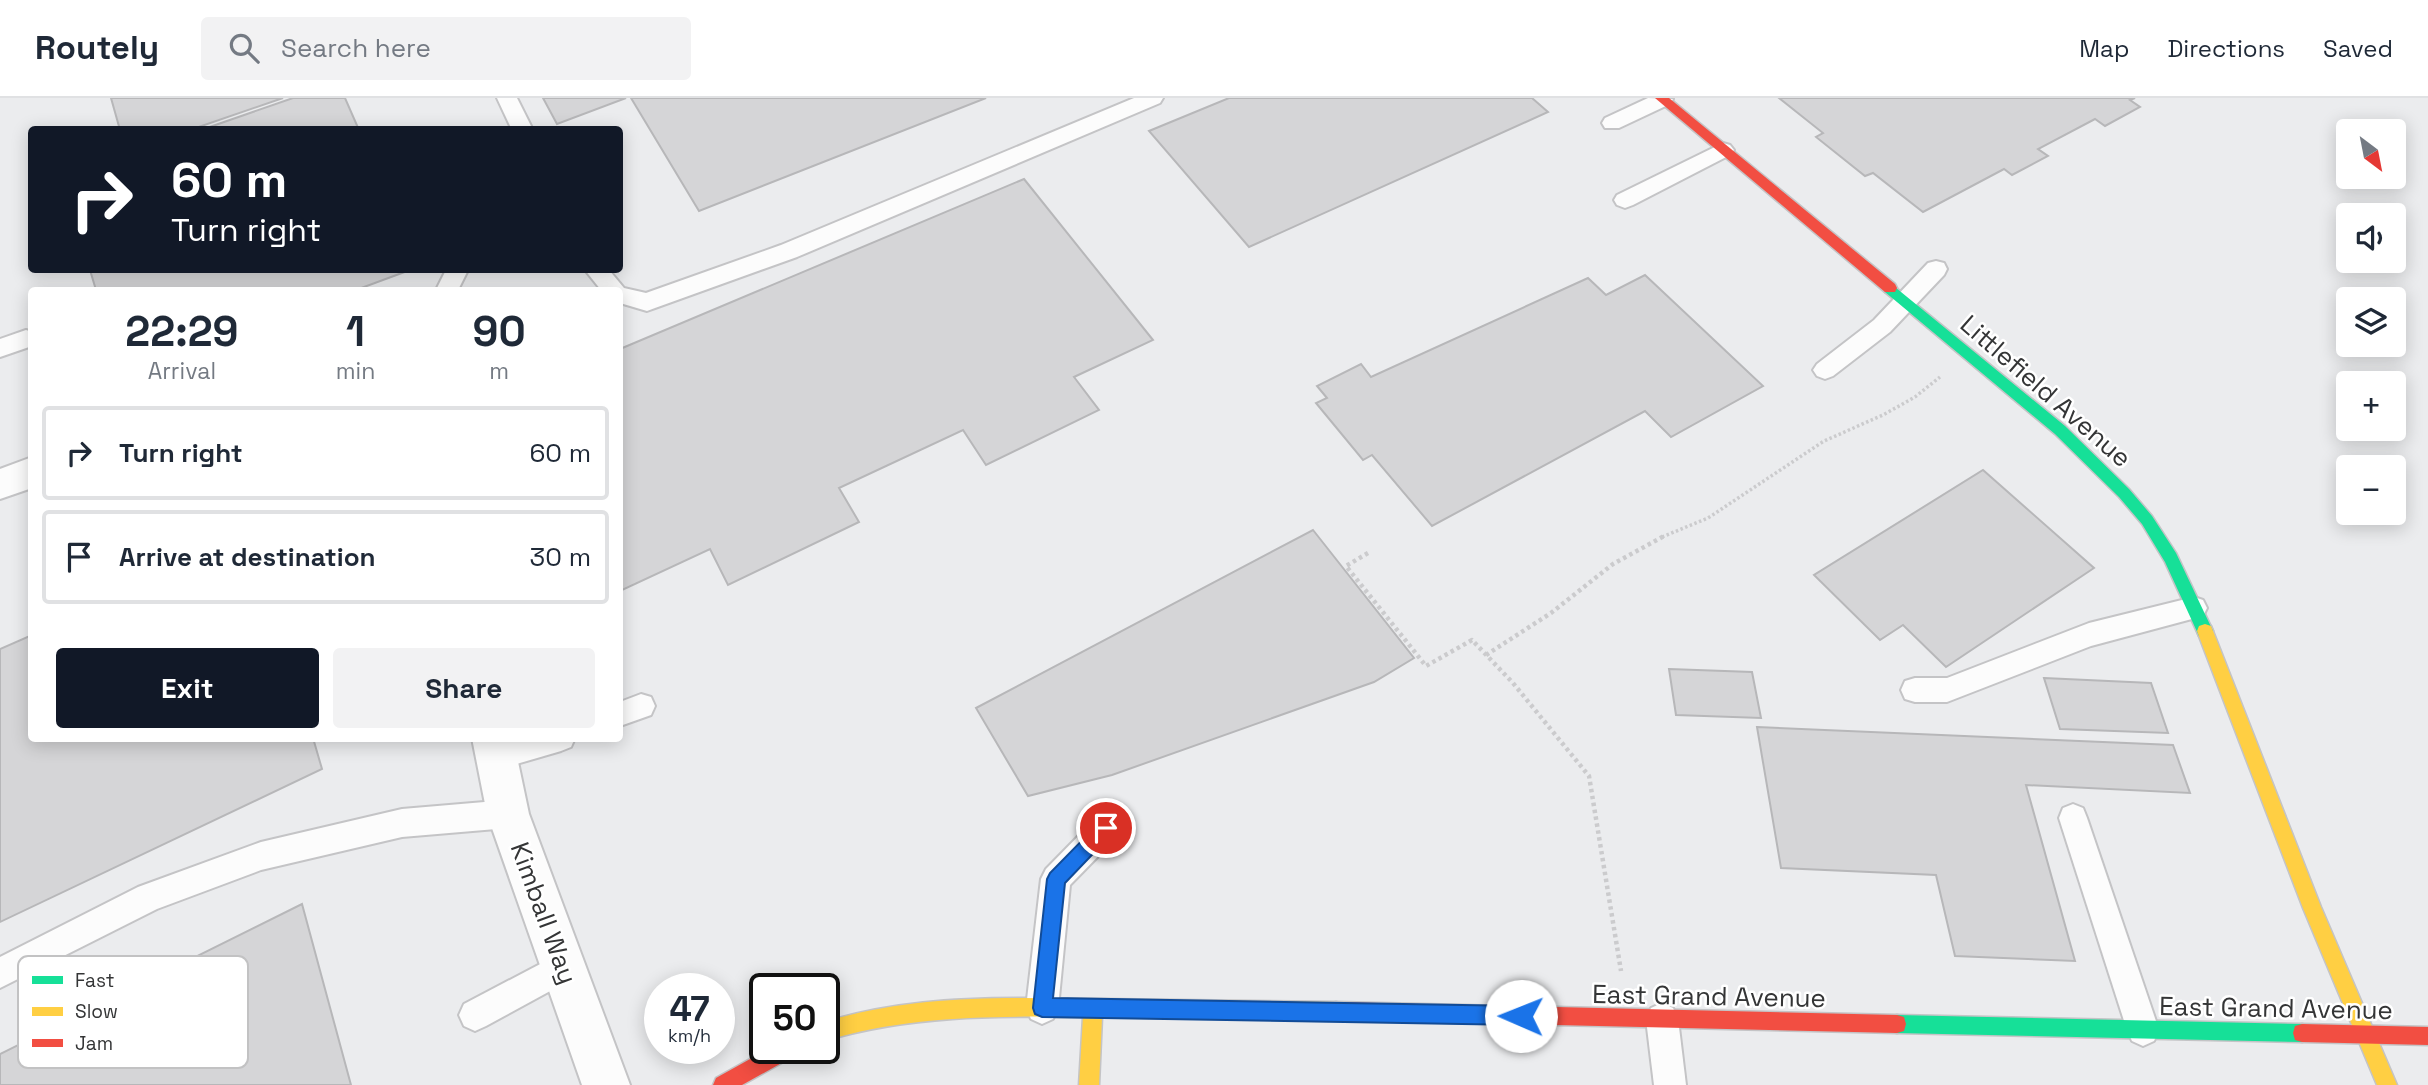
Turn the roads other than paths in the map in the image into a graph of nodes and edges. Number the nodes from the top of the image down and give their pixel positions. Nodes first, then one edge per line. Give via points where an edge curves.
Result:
1 (507, 98) edge
2 (1153, 98) edge
3 (1662, 99) edge
4 (1612, 123) dead end
5 (521, 126) edge
6 (1723, 150) junction
7 (1625, 200) dead end
8 (1936, 269) dead end
9 (599, 273) edge
10 (611, 287) edge
11 (623, 296) edge
12 (1906, 302) junction
13 (26, 339) dead end
14 (0, 348) edge
15 (1825, 370) dead end
16 (28, 474) edge
17 (0, 484) edge
18 (2194, 608) junction
19 (1914, 690) dead end
20 (534, 742) edge
21 (494, 748) edge
22 (508, 814) junction
23 (2073, 818) dead end
24 (1106, 828) dead end
25 (33, 956) edge
26 (18, 964) edge
27 (564, 967) junction
28 (0, 973) edge
29 (1042, 1008) junction
30 (1093, 1008) junction
31 (475, 1015) dead end
32 (1662, 1019) junction
33 (840, 1026) edge
34 (2143, 1030) junction
35 (2364, 1034) junction
36 (2428, 1036) edge
37 (760, 1064) edge
38 (606, 1085) edge
39 (723, 1085) edge
40 (1089, 1085) edge
41 (1670, 1085) edge
42 (2386, 1085) edge

1 - 5 lane
2 - 11 lane via 789,251 647,302
3 - 4 lane
3 - 6 main road, Littlefield Avenue
6 - 7 lane
6 - 12 main road, Littlefield Avenue
8 - 12 lane
9 - 10 lane
12 - 15 lane
12 - 18 main road, Littlefield Avenue via 2095,461 2157,535
13 - 14 lane
16 - 17 street
18 - 19 lane via 2089,635 1947,690
18 - 35 main road, Littlefield Avenue
20 - 21 lane
21 - 22 street, Kimball Way
22 - 25 lane via 402,823 261,856 149,897
22 - 27 street, Kimball Way
23 - 34 lane
24 - 29 lane via 1056,879
26 - 28 lane
27 - 31 lane
27 - 38 street, Kimball Way
29 - 30 main road, East Grand Avenue
29 - 33 main road, East Grand Avenue via 908,1010
30 - 32 main road, East Grand Avenue
30 - 40 main road
32 - 34 main road, East Grand Avenue
32 - 41 lane
34 - 35 main road, East Grand Avenue
35 - 36 main road, East Grand Avenue
35 - 42 main road, Littlefield Avenue
37 - 39 main road

